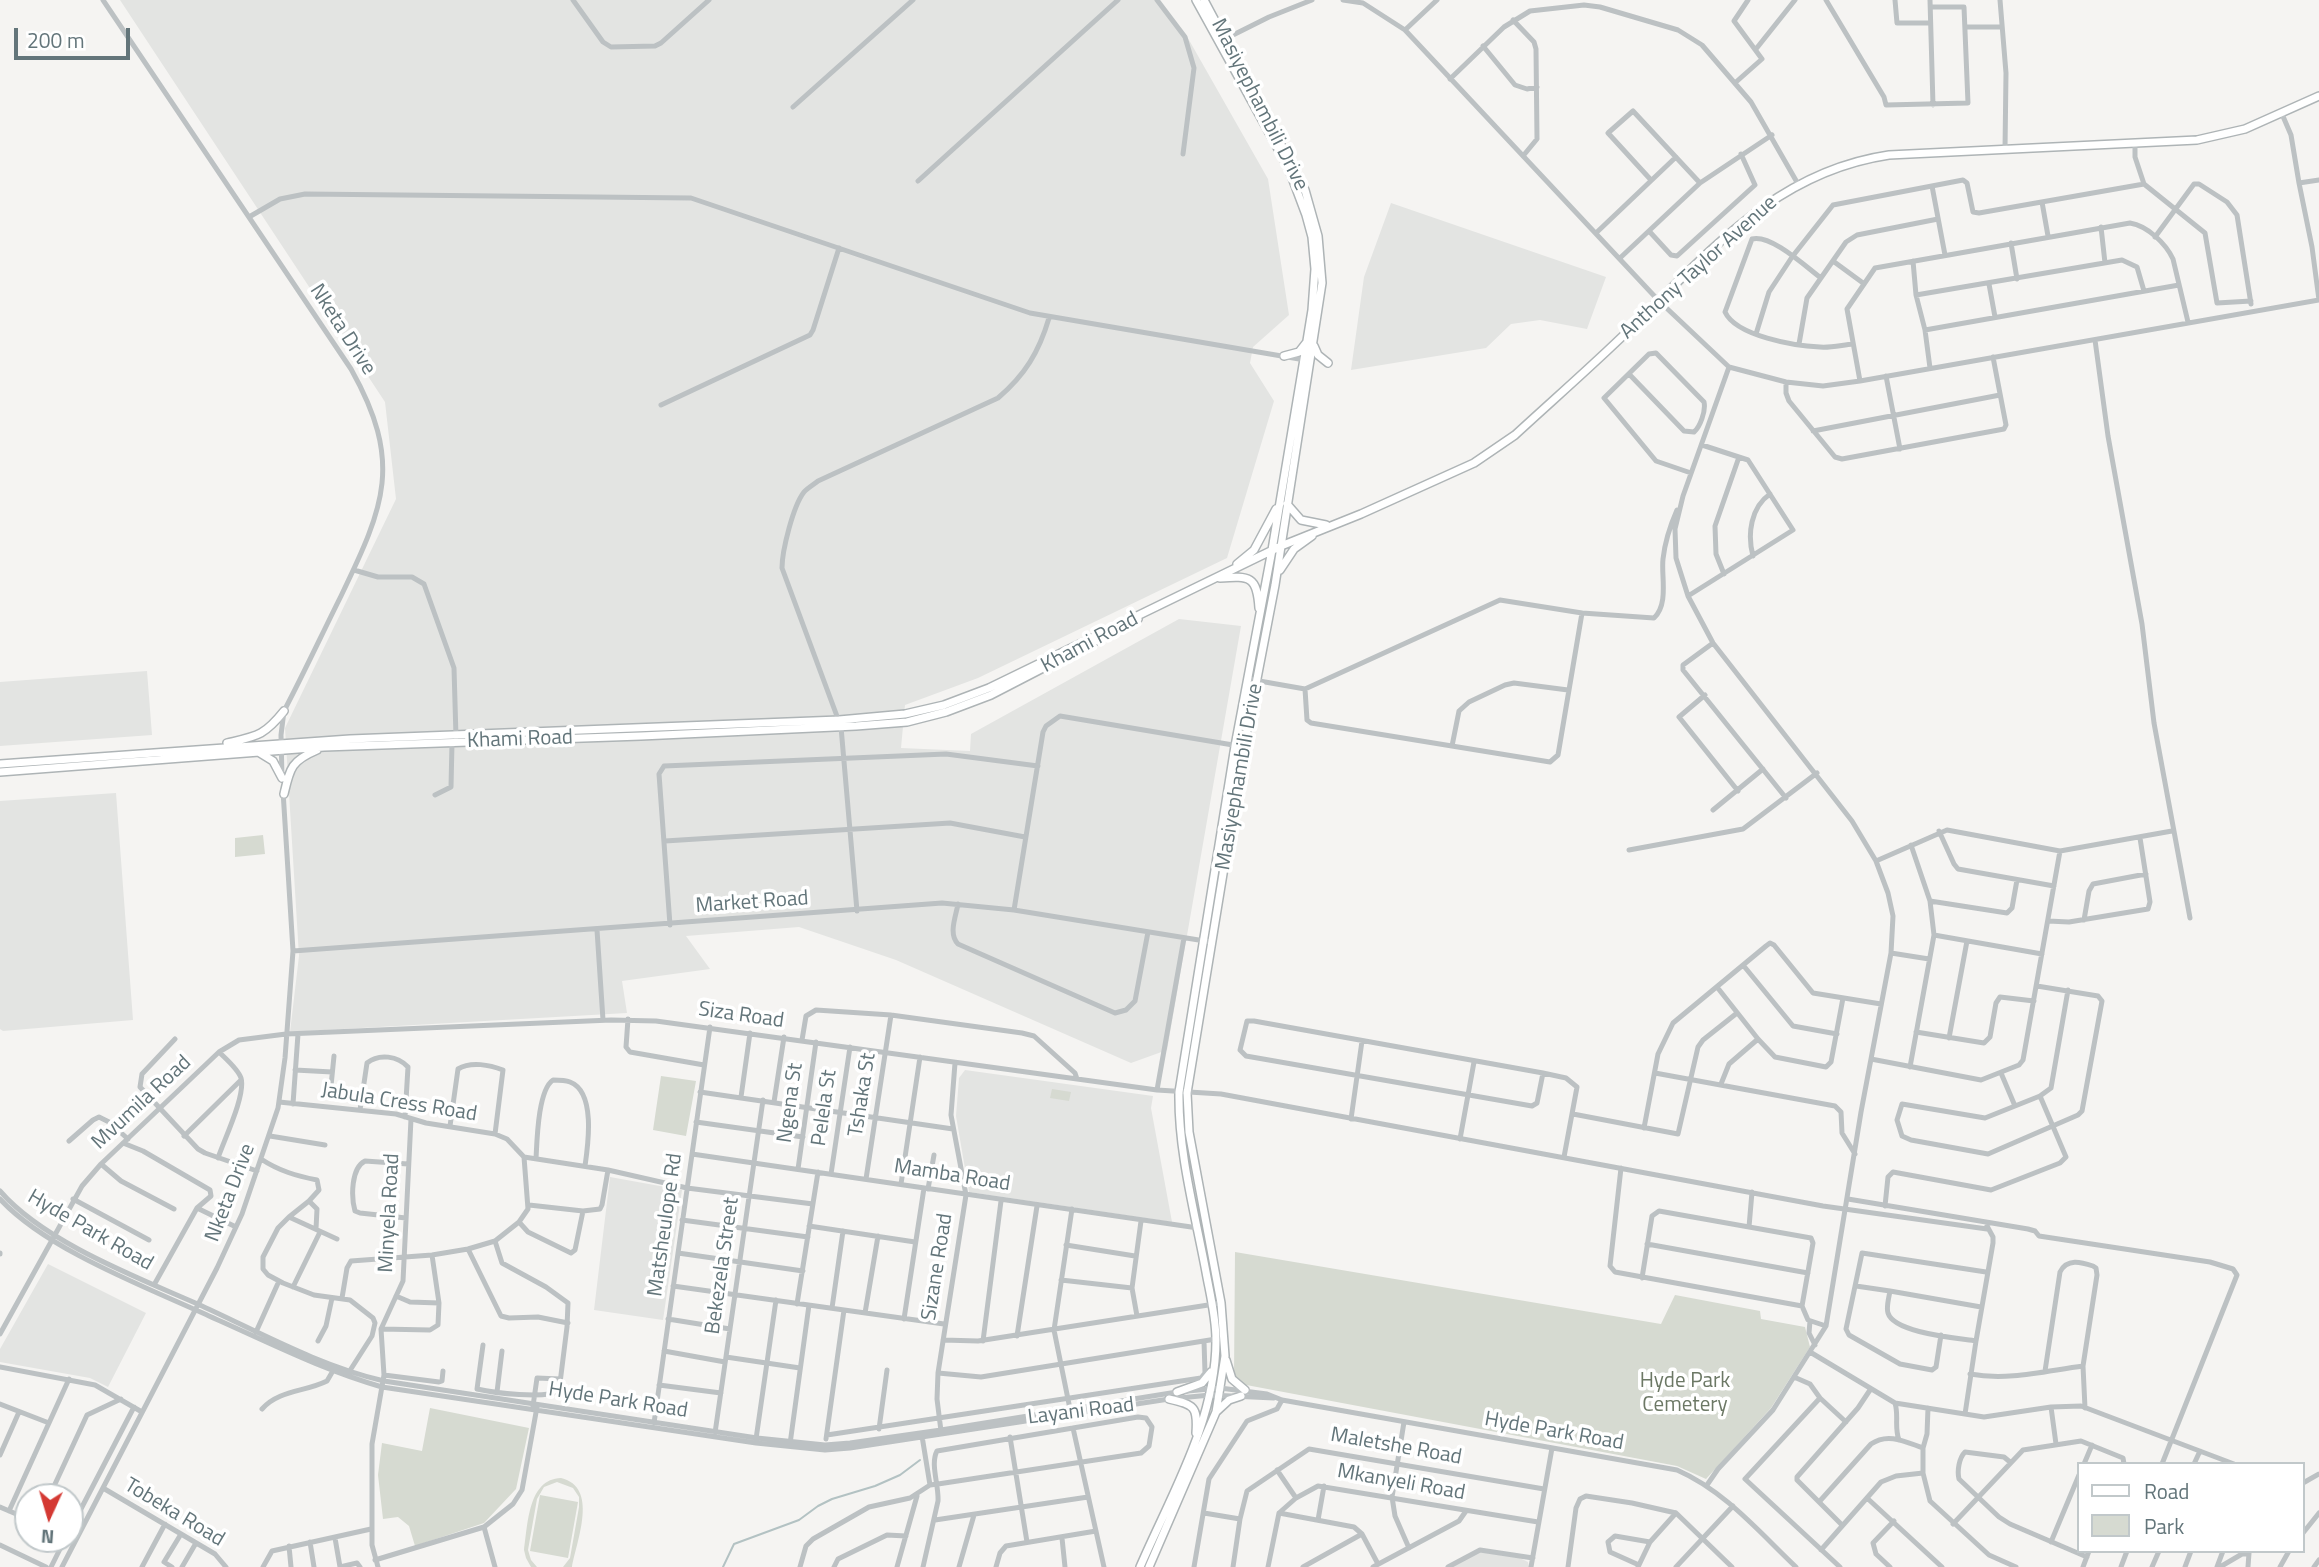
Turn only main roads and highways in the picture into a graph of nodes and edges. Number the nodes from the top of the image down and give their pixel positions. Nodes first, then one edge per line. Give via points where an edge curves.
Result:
1 (1196, 0) edge
2 (1204, 0) edge
3 (1223, 40) junction
4 (2319, 96) edge
5 (1310, 344) junction
6 (1306, 373) junction
7 (1283, 502) junction
8 (1330, 524) junction
9 (1281, 546) junction
10 (1272, 550) junction
11 (1226, 573) junction
12 (1216, 578) junction
13 (1275, 585) junction
14 (1259, 618) junction
15 (1253, 680) junction
16 (284, 711) road end
17 (454, 740) junction
18 (281, 746) junction
19 (324, 747) junction
20 (209, 748) junction
21 (257, 752) junction
22 (0, 764) edge
23 (0, 772) edge
24 (282, 778) road end
25 (284, 793) road end
26 (1183, 1093) junction
27 (1217, 1304) junction
28 (1225, 1356) junction
29 (1214, 1368) junction
30 (1177, 1392) road end
31 (1215, 1392) junction
32 (1169, 1399) road end
33 (1216, 1412) junction
34 (1195, 1440) junction
35 (1140, 1567) edge
36 (1149, 1567) edge

1 - 3 main road, Masiyephambili Drive
2 - 3 main road, Masiyephambili Drive
3 - 5 main road, Masiyephambili Drive via 1293,165 1312,212 1322,284
4 - 8 main road, Anthony Taylor Avenue via 2245,129 2197,140 1911,153 1835,167 1754,212 1499,448 1416,490
5 - 6 main road, Masiyephambili Drive
5 - 6 main road via 1329,363
5 - 6 main road via 1285,357
6 - 7 main road, Masiyephambili Drive
7 - 8 main road via 1301,520
7 - 9 main road, Masiyephambili Drive
7 - 10 main road, Masiyephambili Drive
7 - 11 main road via 1254,550
8 - 9 main road
8 - 13 main road via 1294,549
9 - 10 main road
9 - 13 main road, Masiyephambili Drive
10 - 11 main road
10 - 14 main road, Masiyephambili Drive
11 - 12 main road, Khami Road
12 - 14 main road via 1244,577 1255,583
12 - 17 main road, Khami Road via 968,705 907,722
13 - 15 main road, Masiyephambili Drive
14 - 15 main road, Masiyephambili Drive
15 - 26 main road, Masiyephambili Drive
16 - 20 main road via 262,734
17 - 18 main road, Khami Road
17 - 19 main road, Khami Road
18 - 19 main road, Khami Road
18 - 20 main road, Khami Road
18 - 21 main road, Khami Road
19 - 25 main road via 295,761
20 - 22 main road, Khami Road
21 - 23 main road, Khami Road
21 - 24 main road via 269,757
26 - 27 main road, Masiyephambili Drive
26 - 27 main road, Masiyephambili Drive via 1181,1132
27 - 28 main road, Masiyephambili Drive
27 - 29 main road, Masiyephambili Drive
28 - 31 main road, Masiyephambili Drive
28 - 33 main road via 1232,1379 1243,1393
29 - 30 main road via 1205,1381
29 - 31 main road, Masiyephambili Drive
31 - 33 main road, Masiyephambili Drive
31 - 34 main road, Masiyephambili Drive
32 - 34 main road via 1194,1409
33 - 36 main road, Masiyephambili Drive
34 - 35 main road, Masiyephambili Drive

